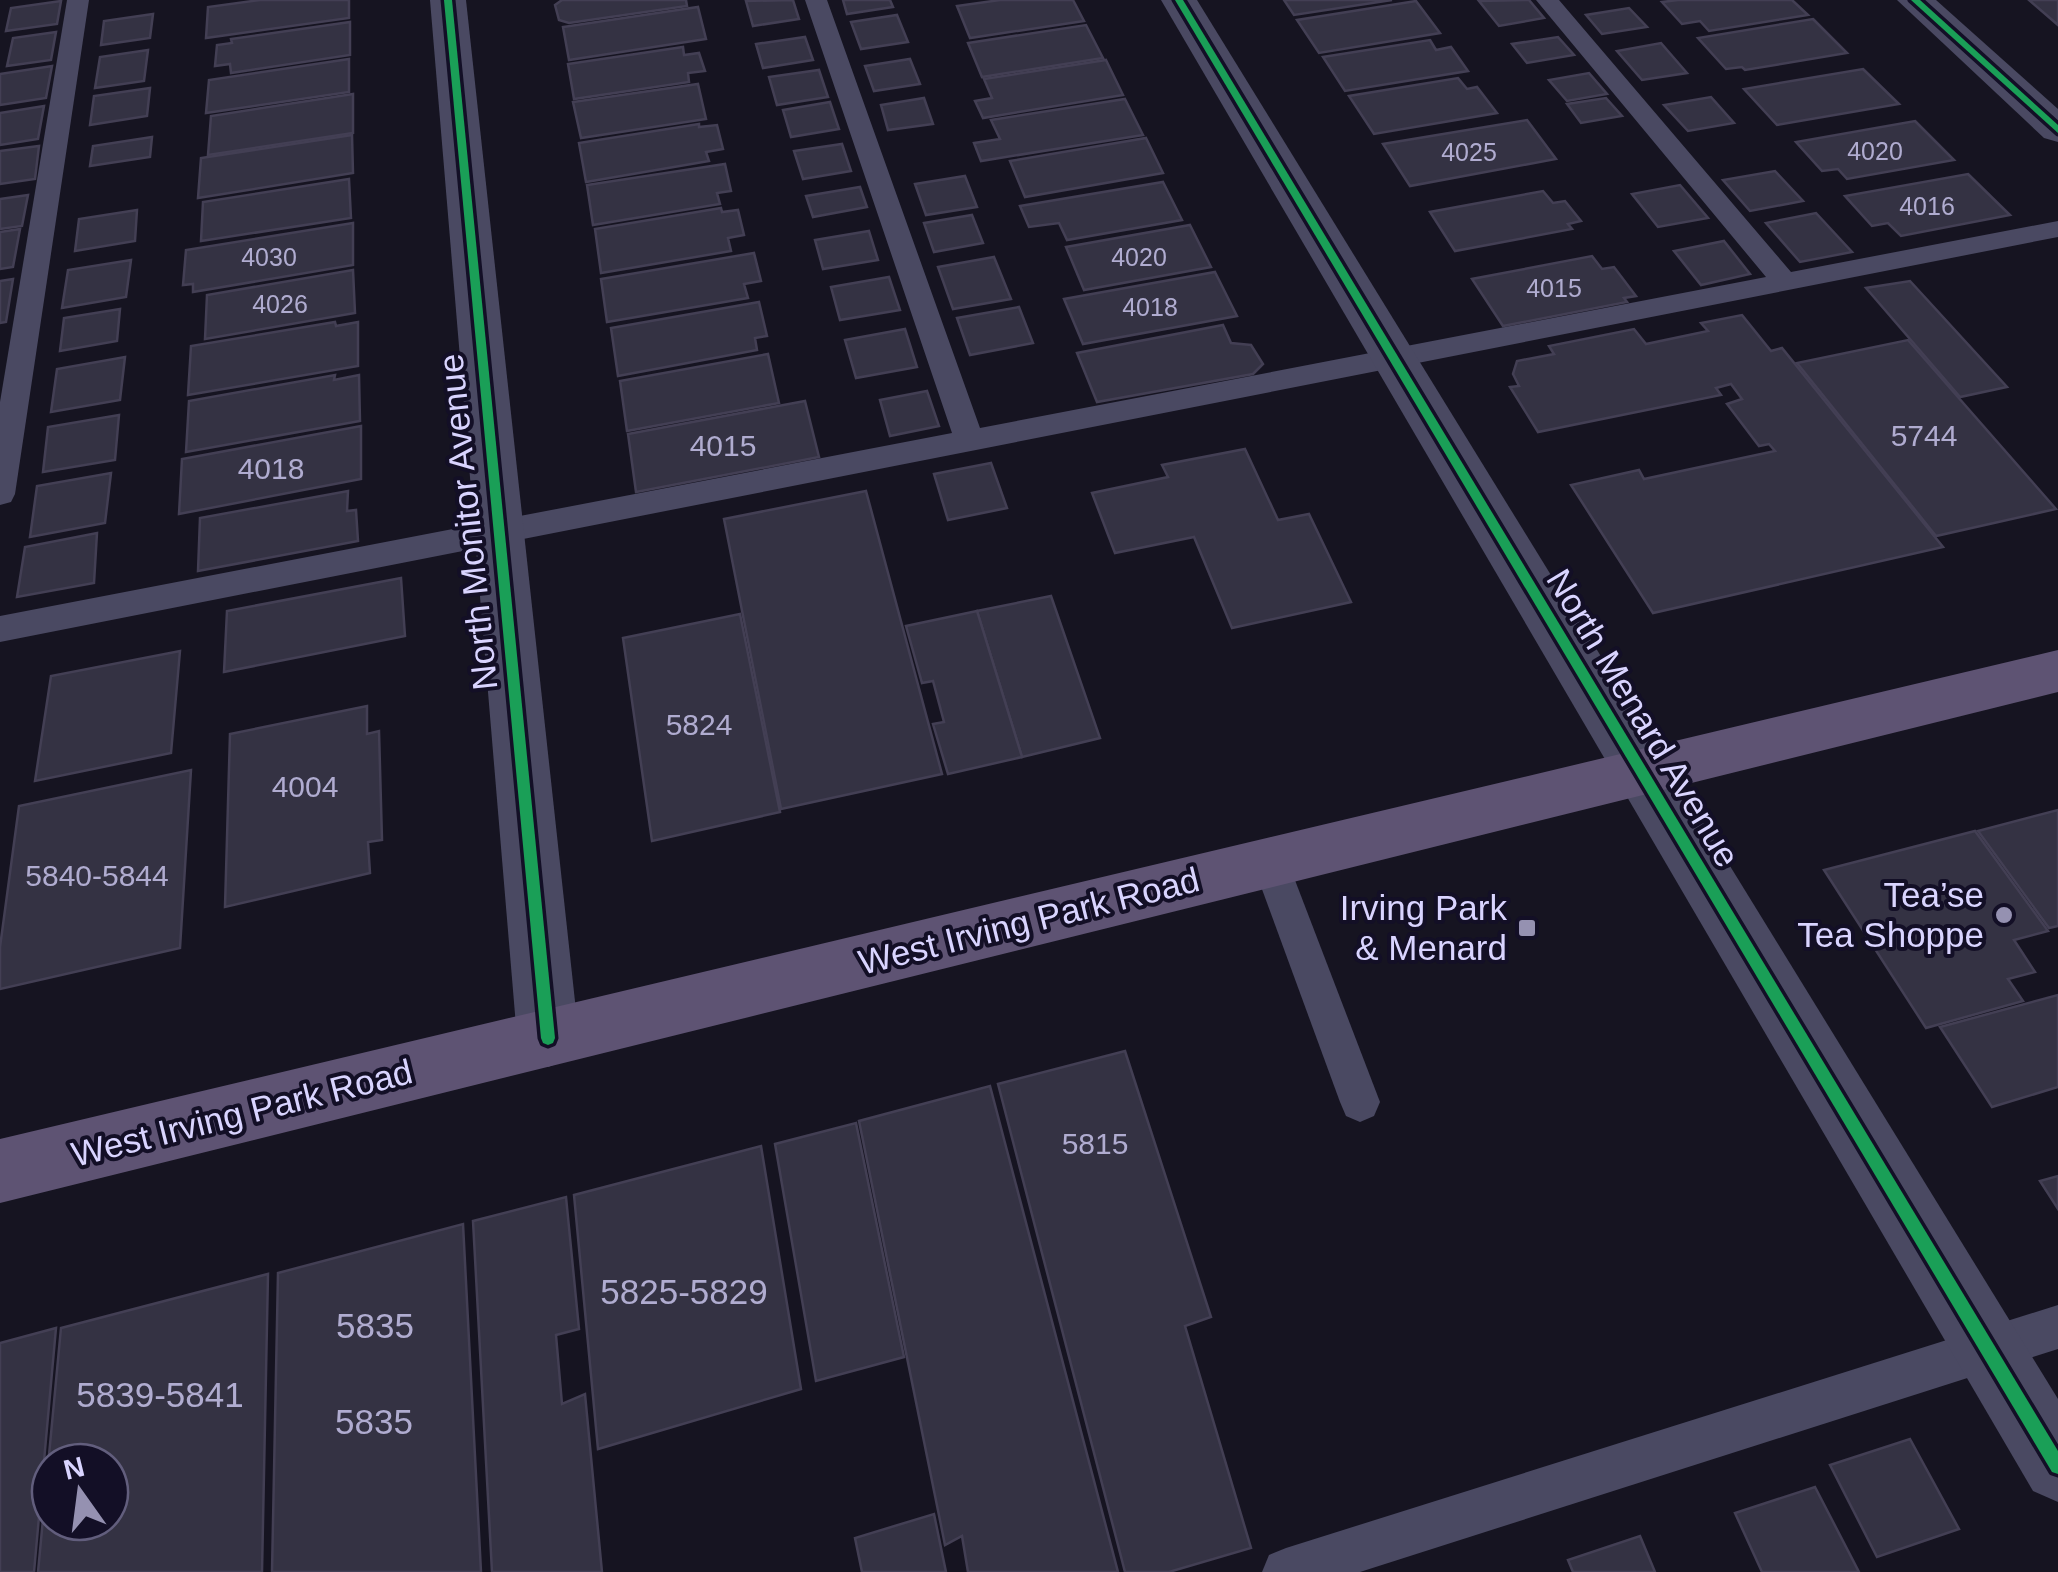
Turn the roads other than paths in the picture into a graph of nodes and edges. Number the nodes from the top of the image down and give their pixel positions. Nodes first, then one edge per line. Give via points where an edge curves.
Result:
1 (78, 0) edge
2 (448, 0) edge
3 (816, 0) edge
4 (1179, 0) edge
5 (1547, 0) edge
6 (1915, 0) edge
7 (2058, 130) edge
8 (2058, 229) edge
9 (1785, 282) junction
10 (1393, 358) junction
11 (970, 441) junction
12 (0, 494) edge
13 (499, 532) junction
14 (0, 629) edge
15 (2058, 671) edge
16 (1640, 772) junction
17 (1270, 862) junction
18 (548, 1038) junction
19 (1360, 1102) dead end
20 (0, 1171) edge
21 (2058, 1327) edge
22 (1988, 1349) junction
23 (2058, 1466) edge
24 (1286, 1572) edge

1 - 12 lane
2 - 13 street, North Monitor Avenue
3 - 11 lane
4 - 10 street, North Menard Avenue
5 - 9 lane
6 - 7 street
8 - 9 lane
9 - 10 lane
10 - 11 lane
10 - 16 street, North Menard Avenue
11 - 13 lane
13 - 14 lane
13 - 18 street, North Monitor Avenue
15 - 16 main road, West Irving Park Road
16 - 17 main road, West Irving Park Road
16 - 22 street, North Menard Avenue
17 - 18 main road, West Irving Park Road
17 - 19 lane
18 - 20 main road, West Irving Park Road
21 - 22 lane
22 - 23 street, North Menard Avenue
22 - 24 lane

